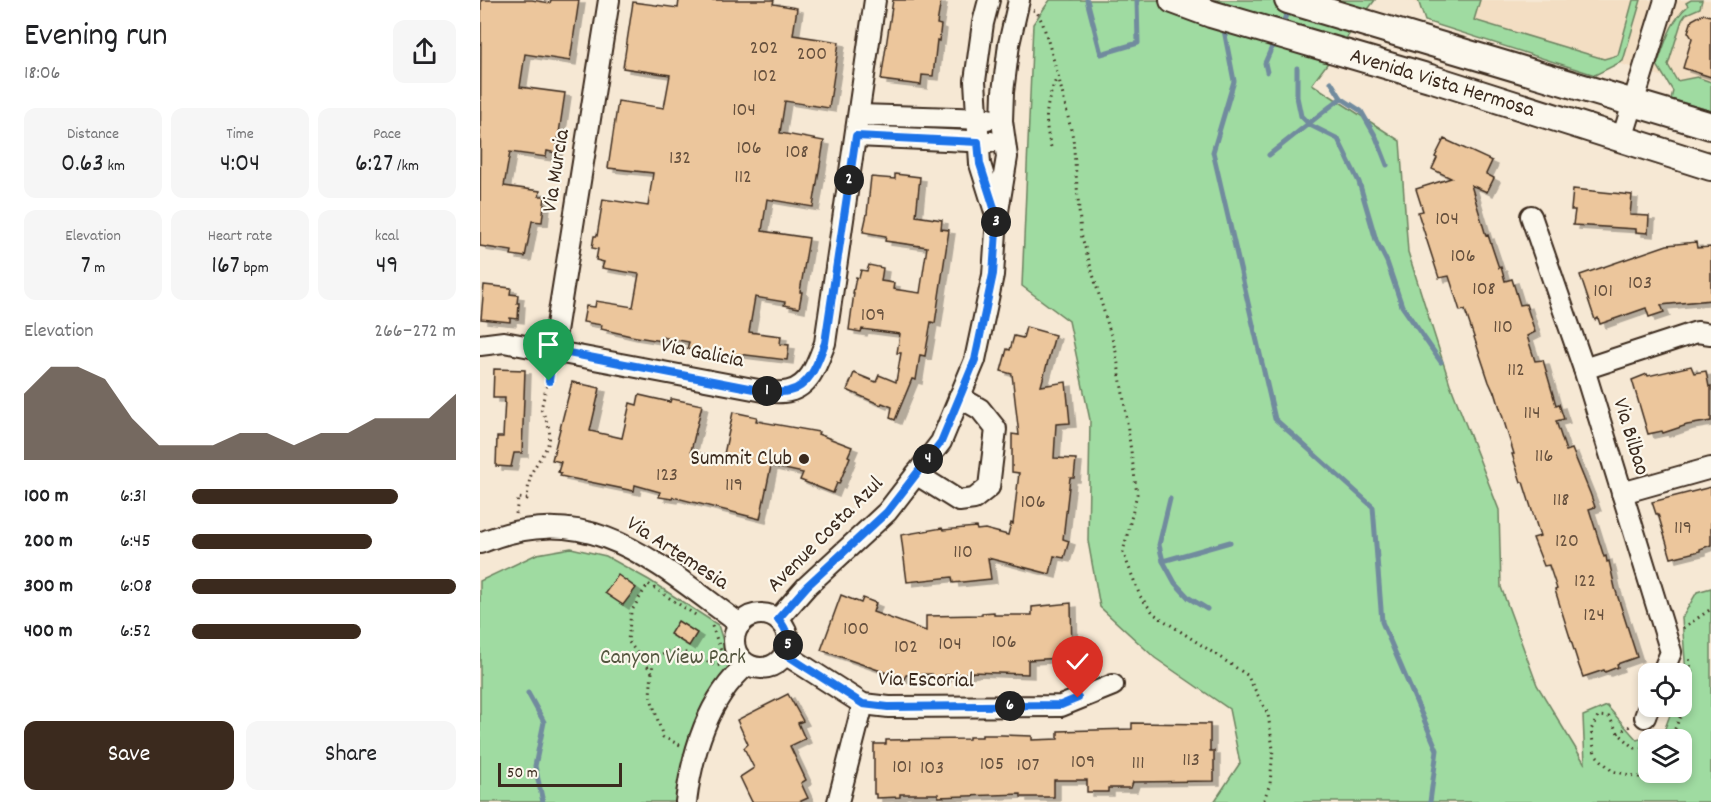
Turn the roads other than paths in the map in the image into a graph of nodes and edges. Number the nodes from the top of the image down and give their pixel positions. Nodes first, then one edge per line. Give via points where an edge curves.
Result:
1 (609, 0) edge
2 (875, 0) edge
3 (989, 0) edge
4 (1173, 0) edge
5 (1288, 0) edge
6 (1665, 0) edge
7 (1025, 4) edge
8 (1633, 102) junction
9 (859, 115) junction
10 (977, 117) junction
11 (1002, 121) junction
12 (1711, 126) edge
13 (856, 136) junction
14 (1622, 140) junction
15 (978, 142) junction
16 (1005, 143) junction
17 (1711, 167) edge
18 (1531, 216) dead end
19 (997, 217) junction
20 (1711, 334) edge
21 (480, 345) edge
22 (553, 350) junction
23 (1584, 369) junction
24 (959, 397) junction
25 (1711, 468) edge
26 (916, 474) junction
27 (1622, 493) junction
28 (480, 543) edge
29 (778, 619) junction
30 (740, 624) junction
31 (785, 654) junction
32 (1666, 663) edge
33 (747, 664) junction
34 (1113, 685) dead end
35 (863, 704) junction
36 (686, 802) edge
37 (838, 802) edge

1 - 22 street, Via Murcia
2 - 9 street, Via Galicia
3 - 10 street, Avenue Costa Azul via 975,81
4 - 14 main road, Avenida Vista Hermosa
5 - 8 main road, Avenida Vista Hermosa
6 - 8 street
7 - 11 street, Avenue Costa Azul via 1009,44
8 - 12 main road, Avenida Vista Hermosa
8 - 14 street
9 - 10 street
9 - 13 street, Via Galicia
10 - 11 street
10 - 15 street, Avenue Costa Azul
11 - 16 street, Avenue Costa Azul
13 - 15 street
13 - 22 street, Via Galicia via 825,343 805,382 789,391 769,392
14 - 17 main road, Avenida Vista Hermosa
15 - 16 street
15 - 19 street, Avenue Costa Azul via 980,164
16 - 19 street, Avenue Costa Azul via 1007,157
18 - 23 street, Via Bilbao
19 - 24 street, Avenue Costa Azul via 993,274 975,360
20 - 23 street via 1697,332
21 - 22 street, Via Galicia via 504,342
23 - 27 street, Via Bilbao
24 - 26 street, Avenue Costa Azul via 941,442
24 - 26 street via 980,409 996,429 989,487 974,499 959,501
25 - 27 street
26 - 29 street, Avenue Costa Azul via 887,512 807,586
27 - 32 street, Via Bilbao via 1671,652
28 - 30 street, Via Artemesia via 517,530 550,527 574,528 616,540
29 - 30 street via 752,615
29 - 31 street via 789,639
30 - 33 street via 734,643 740,659
31 - 33 street via 772,666 755,668
31 - 35 street, Via Escorial
33 - 36 street via 736,673 713,708 695,753
34 - 35 street, Via Escorial via 1061,705
35 - 37 street

